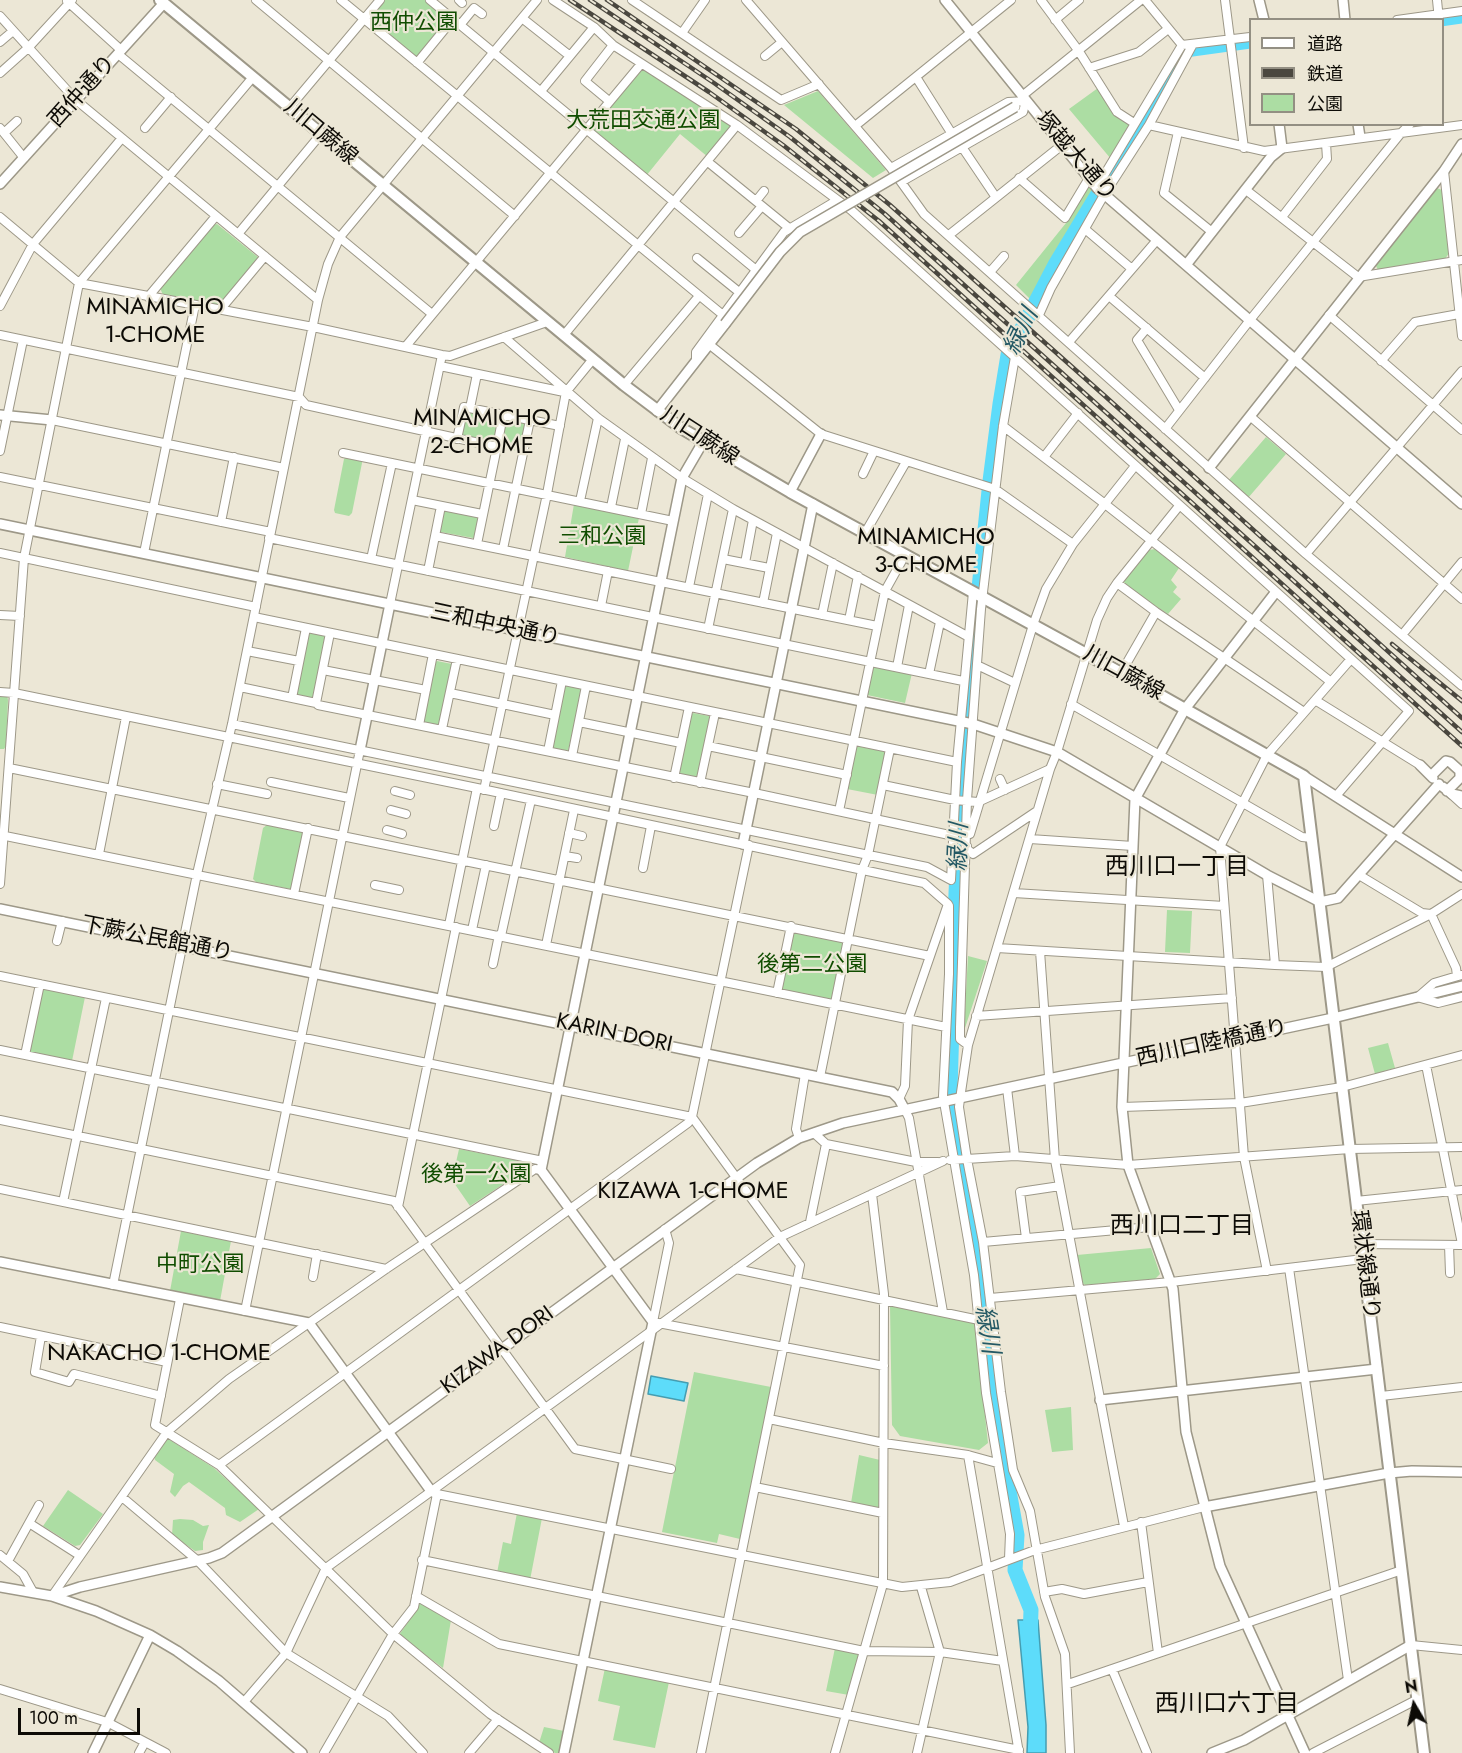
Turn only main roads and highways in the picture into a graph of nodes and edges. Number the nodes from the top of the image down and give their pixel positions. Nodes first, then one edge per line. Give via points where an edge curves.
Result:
1 (164, 1) edge
2 (1304, 776) joint
3 (1424, 1753) edge

1 - 2 main road, 川口蕨線 via 657,411 790,492
2 - 3 main road, 環状線通り

